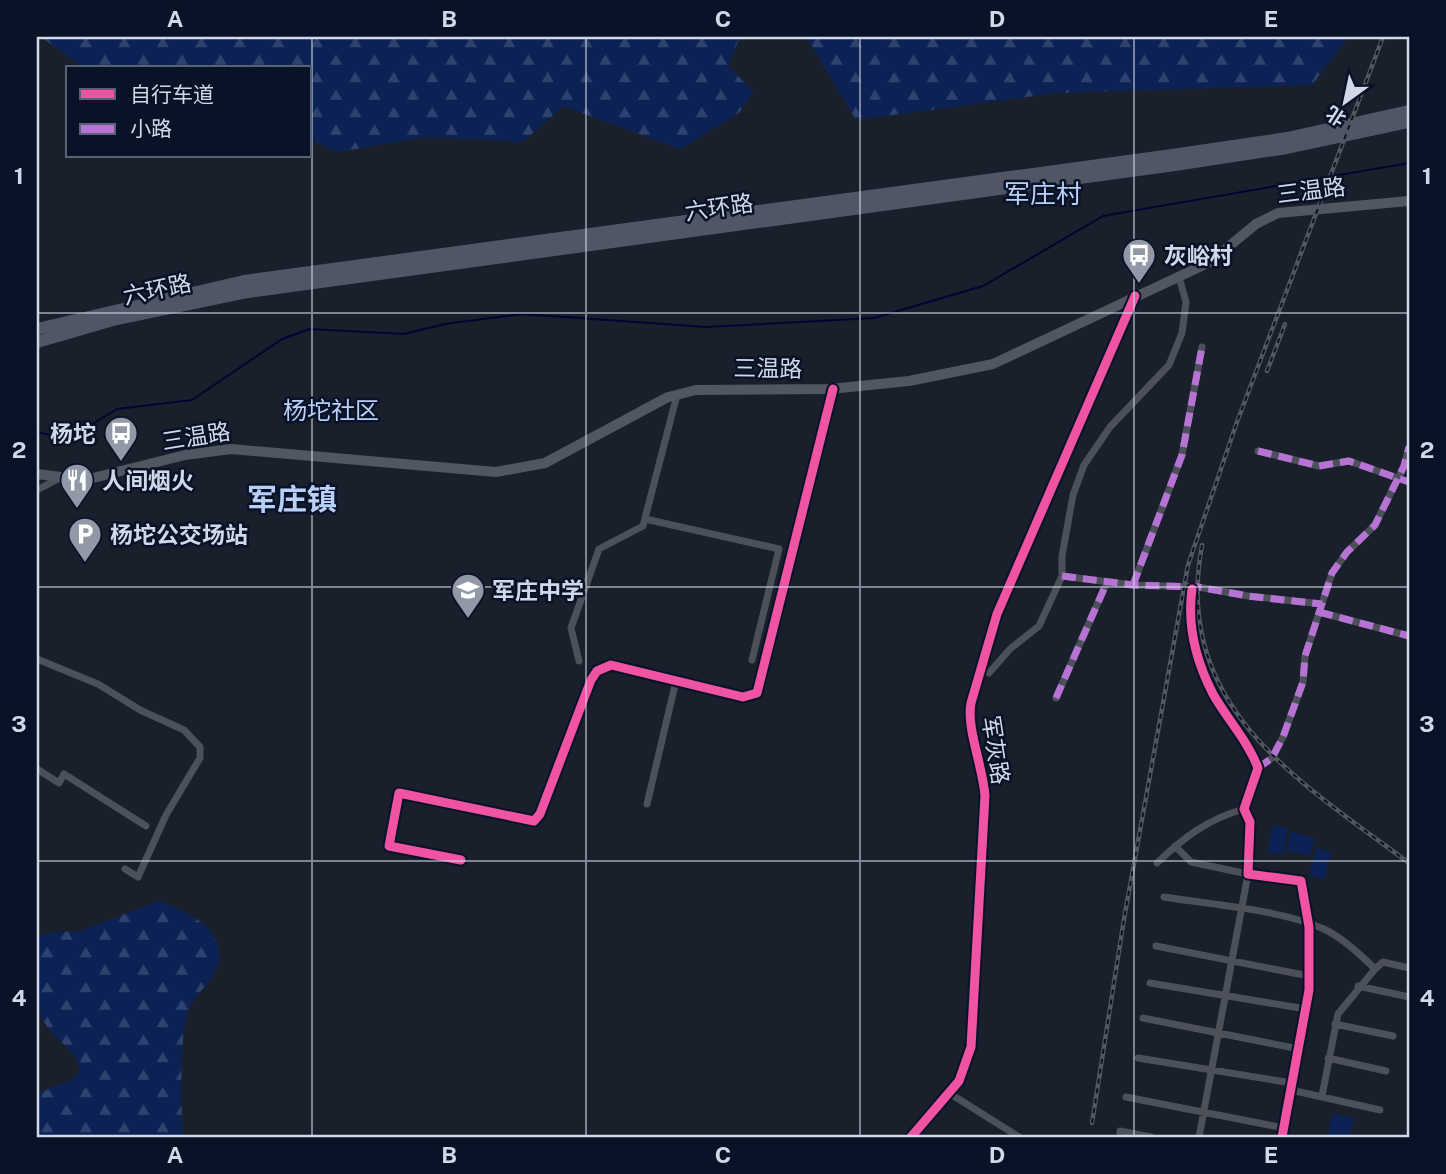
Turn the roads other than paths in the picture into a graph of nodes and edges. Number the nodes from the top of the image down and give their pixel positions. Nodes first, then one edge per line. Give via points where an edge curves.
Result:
1 (1409, 111) edge
2 (1409, 122) edge
3 (896, 198) junction
4 (1409, 201) edge
5 (1179, 277) junction
6 (1135, 296) junction
7 (37, 329) edge
8 (37, 342) edge
9 (1202, 347) dead end
10 (833, 389) junction
11 (677, 395) junction
12 (1409, 447) edge
13 (1258, 451) dead end
14 (37, 474) edge
15 (1397, 477) junction
16 (60, 478) junction
17 (1409, 482) edge
18 (37, 490) edge
19 (645, 519) junction
20 (1062, 576) junction
21 (1107, 582) junction
22 (1133, 585) junction
23 (1192, 589) junction
24 (1321, 608) junction
25 (1409, 636) edge
26 (37, 659) edge
27 (752, 660) dead end
28 (579, 661) dead end
29 (989, 673) dead end
30 (676, 681) junction
31 (1056, 698) dead end
32 (1258, 768) junction
33 (37, 769) edge
34 (647, 804) dead end
35 (1244, 809) junction
36 (146, 826) dead end
37 (1175, 846) junction
38 (461, 860) dead end
39 (1157, 863) dead end
40 (125, 869) dead end
41 (1248, 874) junction
42 (1164, 897) dead end
43 (1241, 910) junction
44 (1308, 925) junction
45 (1156, 946) dead end
46 (1232, 961) junction
47 (1409, 968) edge
48 (1375, 969) junction
49 (1309, 976) junction
50 (1150, 983) dead end
51 (1358, 986) junction
52 (1225, 995) junction
53 (1409, 997) edge
54 (1306, 1009) junction
55 (1143, 1018) dead end
56 (1335, 1024) junction
57 (1218, 1033) junction
58 (1394, 1036) dead end
59 (1299, 1049) junction
60 (1138, 1058) dead end
61 (1328, 1058) junction
62 (1212, 1070) junction
63 (1386, 1071) dead end
64 (1292, 1086) junction
65 (949, 1093) junction
66 (1322, 1096) junction
67 (1126, 1097) dead end
68 (1380, 1110) dead end
69 (1203, 1112) junction
70 (1284, 1128) junction
71 (911, 1137) edge
72 (1020, 1137) edge
73 (1119, 1137) edge
74 (1151, 1137) edge
75 (1199, 1137) edge
76 (1282, 1137) edge

1 - 3 highway, 六环路 via 1287,138
2 - 3 highway, 六环路 via 1287,148
3 - 7 highway, 六环路 via 244,281
3 - 8 highway, 六环路 via 247,292 113,320
4 - 5 main road, 三温路 via 1278,213 1256,224 1210,262
5 - 6 main road, 三温路
5 - 20 street via 1186,302 1182,333 1169,365 1110,427 1084,465 1073,495
6 - 10 main road, 三温路 via 979,369
6 - 65 street, 军灰路 via 998,614 971,703 969,714 984,778 981,898 971,1047 965,1071
9 - 22 street via 1182,456
10 - 11 main road, 三温路 via 720,388
10 - 30 street via 761,687 743,697
11 - 16 main road, 三温路 via 545,463 522,469 496,471 231,449 185,455 106,477
11 - 19 street
12 - 15 street
13 - 15 street via 1319,466 1349,461
14 - 16 main road, 三温路
15 - 17 street
15 - 24 street via 1375,525 1332,573
16 - 18 street
19 - 27 street via 779,549
19 - 28 street via 643,526 599,549 571,628
20 - 21 street
20 - 29 street via 1039,626
21 - 22 street
21 - 31 street
22 - 23 street
23 - 24 street
23 - 32 street via 1188,615 1196,650 1213,693
24 - 25 street
24 - 32 street via 1305,656 1304,682 1283,737 1272,758
26 - 40 street via 98,684 184,730 200,747 200,758 166,815 138,877
30 - 34 street
30 - 38 street via 611,665 597,671 534,821 399,793 388,846
32 - 35 street
33 - 36 street via 59,783 64,774
35 - 37 street via 1217,817
35 - 41 street via 1250,822
37 - 39 street
37 - 41 street via 1191,862
41 - 43 street
41 - 44 street via 1301,881
42 - 43 street
43 - 44 street
43 - 46 street
44 - 48 street via 1324,929
44 - 49 street
45 - 46 street
46 - 49 street
46 - 52 street
47 - 48 street via 1383,962
48 - 51 street
49 - 54 street
50 - 52 street
51 - 53 street
51 - 56 street
52 - 54 street
52 - 57 street
54 - 59 street
55 - 57 street
56 - 58 street
56 - 61 street
57 - 59 street
57 - 62 street
59 - 64 street
60 - 62 street
61 - 63 street
61 - 66 street
62 - 64 street
62 - 69 street
64 - 66 street
64 - 70 street
65 - 71 street, 军灰路
65 - 72 street
66 - 68 street
67 - 69 street
69 - 70 street
69 - 75 street
70 - 76 street
73 - 74 street via 1120,1131

